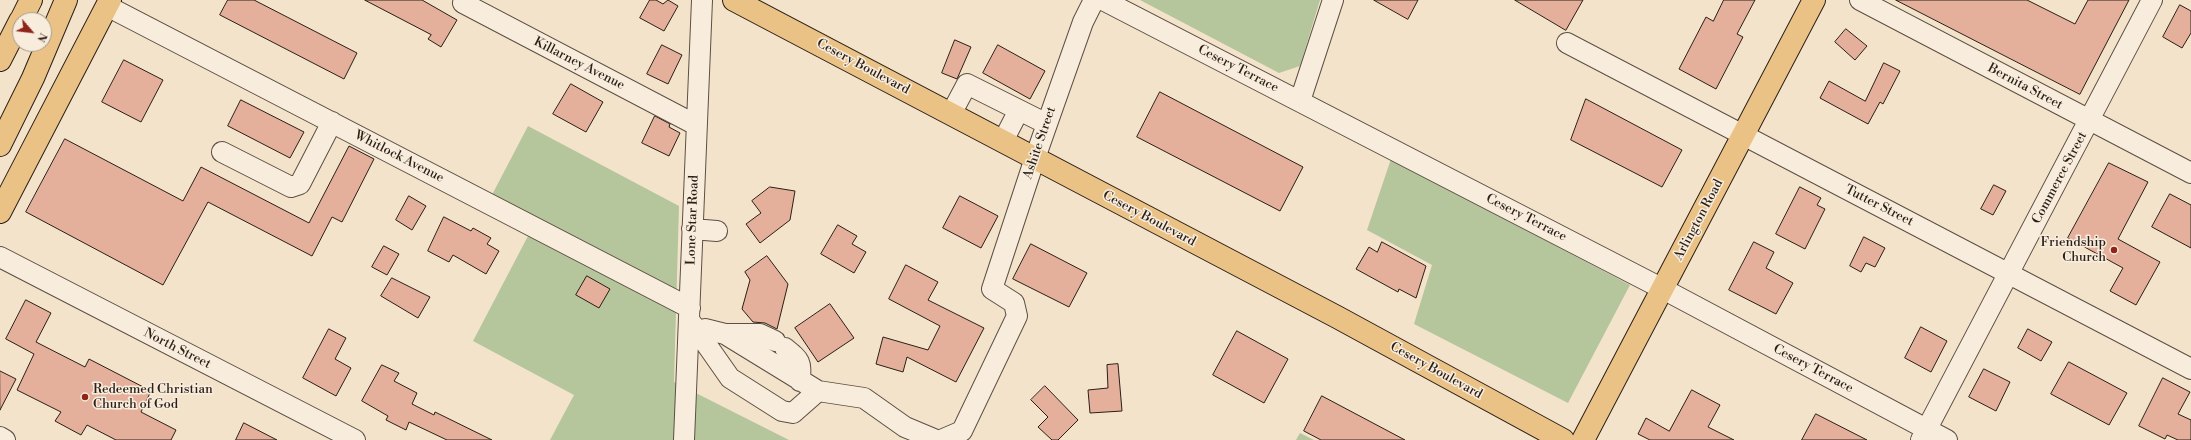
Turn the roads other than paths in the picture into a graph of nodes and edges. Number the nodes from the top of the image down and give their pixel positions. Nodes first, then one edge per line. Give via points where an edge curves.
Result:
1 (31, 0) edge
2 (59, 0) edge
3 (66, 0) edge
4 (702, 0) edge
5 (734, 0) edge
6 (1094, 0) edge
7 (1104, 0) edge
8 (1333, 0) edge
9 (1814, 0) edge
10 (1860, 0) edge
11 (2152, 0) edge
12 (109, 3) edge
13 (463, 3) dead end
14 (25, 12) edge
15 (52, 14) edge
16 (12, 36) edge
17 (1567, 44) dead end
18 (3, 52) edge
19 (32, 52) edge
20 (1300, 101) junction
21 (1019, 110) junction
22 (0, 114) edge
23 (951, 114) junction
24 (2090, 120) junction
25 (332, 122) junction
26 (1047, 124) junction
27 (696, 125) junction
28 (1744, 136) junction
29 (1003, 141) junction
30 (0, 146) edge
31 (222, 152) dead end
32 (1034, 158) junction
33 (2191, 173) edge
34 (0, 212) edge
35 (692, 229) junction
36 (717, 231) dead end
37 (0, 257) edge
38 (2009, 274) junction
39 (1663, 289) junction
40 (696, 322) junction
41 (725, 334) junction
42 (2191, 369) edge
43 (800, 381) junction
44 (818, 391) junction
45 (1924, 435) edge
46 (0, 437) edge
47 (5, 440) edge
48 (355, 440) edge
49 (684, 440) edge
50 (936, 440) edge
51 (941, 440) edge
52 (1563, 440) edge
53 (1584, 440) edge
54 (1947, 440) edge

1 - 14 main road
2 - 15 main road
3 - 30 main road via 33,78
4 - 27 street, Lone Star Road
5 - 23 main road, Cesery Boulevard
6 - 26 street, Ashite Street via 1083,22
7 - 20 street, Cesery Terrace
8 - 20 street
9 - 28 main road, Arlington Road
10 - 24 street, Bernita Street
11 - 24 street, Commerce Street
12 - 25 street, Whitlock Avenue
12 - 34 main road
13 - 27 street, Killarney Avenue
16 - 18 main road
17 - 28 street, Tutter Street
19 - 22 main road
20 - 39 street, Cesery Terrace
21 - 23 street via 967,84
21 - 26 street
21 - 29 street
23 - 29 main road, Cesery Boulevard
24 - 33 street, Bernita Street
24 - 38 street, Commerce Street
25 - 31 street via 300,184 290,187
25 - 40 street, Whitlock Avenue
26 - 32 street, Ashite Street
27 - 35 street, Lone Star Road
28 - 38 street, Tutter Street
28 - 39 main road, Arlington Road
29 - 32 main road, Cesery Boulevard
32 - 51 street, Ashite Street via 992,289 1014,303 1017,316 962,431
32 - 52 main road, Cesery Boulevard via 1337,317
35 - 36 street
35 - 40 street, Lone Star Road
37 - 48 street, North Street
38 - 42 street, Tutter Street
38 - 45 street, Commerce Street
39 - 45 street, Cesery Terrace
39 - 53 main road, Arlington Road
40 - 41 street
40 - 44 street via 730,378 782,411 794,413
40 - 49 street, Lone Star Road
41 - 43 street
41 - 43 street via 760,334 780,345 799,359
43 - 44 street
44 - 50 street via 864,398 905,428
45 - 54 street, Cesery Terrace
46 - 47 street

